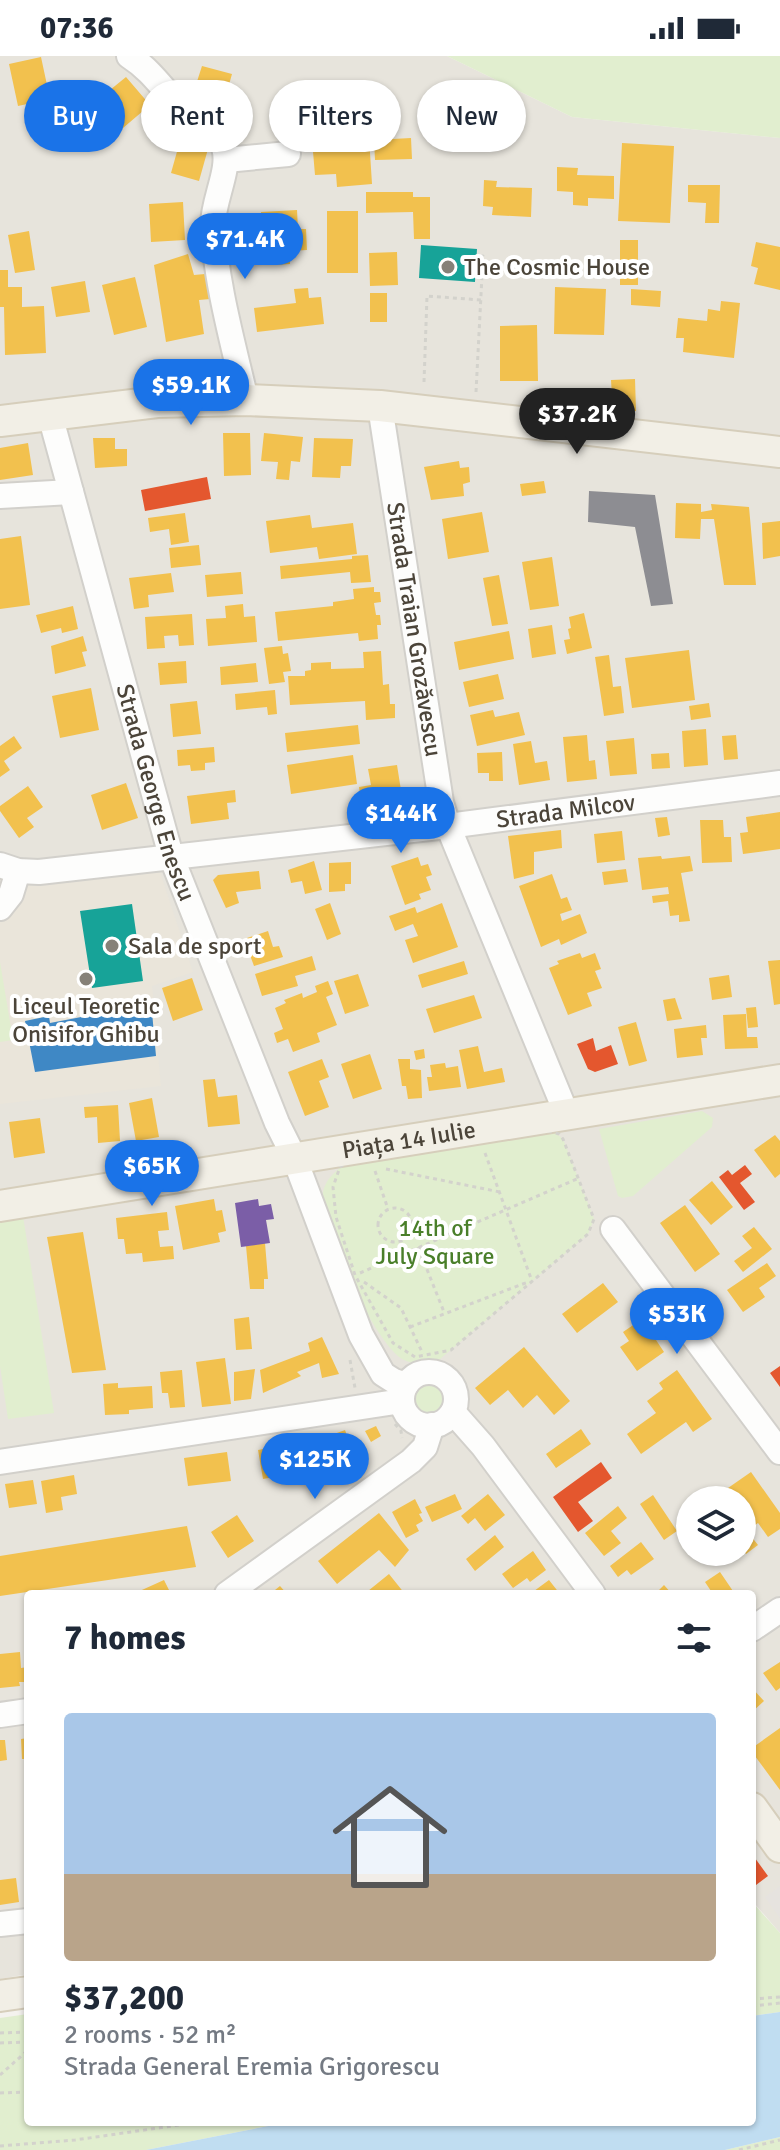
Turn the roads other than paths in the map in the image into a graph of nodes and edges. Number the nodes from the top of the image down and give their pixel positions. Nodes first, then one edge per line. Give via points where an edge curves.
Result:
1 (129, 56) edge
2 (288, 154) dead end
3 (226, 160) junction
4 (246, 400) junction
5 (380, 406) junction
6 (50, 415) junction
7 (0, 421) edge
8 (780, 452) edge
9 (71, 492) junction
10 (0, 496) edge
11 (780, 783) edge
12 (448, 826) junction
13 (171, 856) junction
14 (9, 868) edge
15 (0, 908) edge
16 (780, 1080) edge
17 (567, 1115) junction
18 (294, 1157) junction
19 (0, 1206) edge
20 (613, 1229) dead end
21 (404, 1393) junction
22 (442, 1419) junction
23 (780, 1452) edge
24 (0, 1462) edge
25 (233, 1590) edge
26 (590, 1590) edge
27 (780, 1610) edge
28 (756, 1626) edge
29 (24, 1712) edge
30 (0, 1715) edge
31 (756, 1814) edge
32 (780, 1847) edge
33 (24, 1921) edge
34 (0, 1924) edge
35 (24, 1993) edge
36 (0, 1996) edge

1 - 3 street via 192,119 220,139
2 - 3 street
3 - 4 street via 213,228
4 - 5 main road
4 - 6 main road via 189,400
5 - 8 main road
5 - 12 street, Strada Traian Grozăvescu
6 - 7 main road
6 - 9 street, Strada George Enescu
9 - 10 street
9 - 13 street, Strada George Enescu
11 - 12 street, Strada Milcov
12 - 13 street, Strada Milcov
12 - 17 street, Strada Traian Grozăvescu
13 - 14 street, Strada Milcov via 39,872
13 - 18 street, Strada George Enescu
14 - 15 street via 11,894
16 - 17 main road, Piața 14 Iulie
17 - 18 main road, Piața 14 Iulie via 478,1136
18 - 19 main road, Piața 14 Iulie
18 - 21 street via 366,1345 383,1374
20 - 23 street
21 - 22 street via 404,1409 416,1422
21 - 22 street via 412,1378 427,1372 443,1376 456,1396
21 - 24 street
22 - 25 street via 411,1461
22 - 26 street via 483,1446
27 - 28 street
29 - 30 street
31 - 32 main road
33 - 34 street
35 - 36 main road

